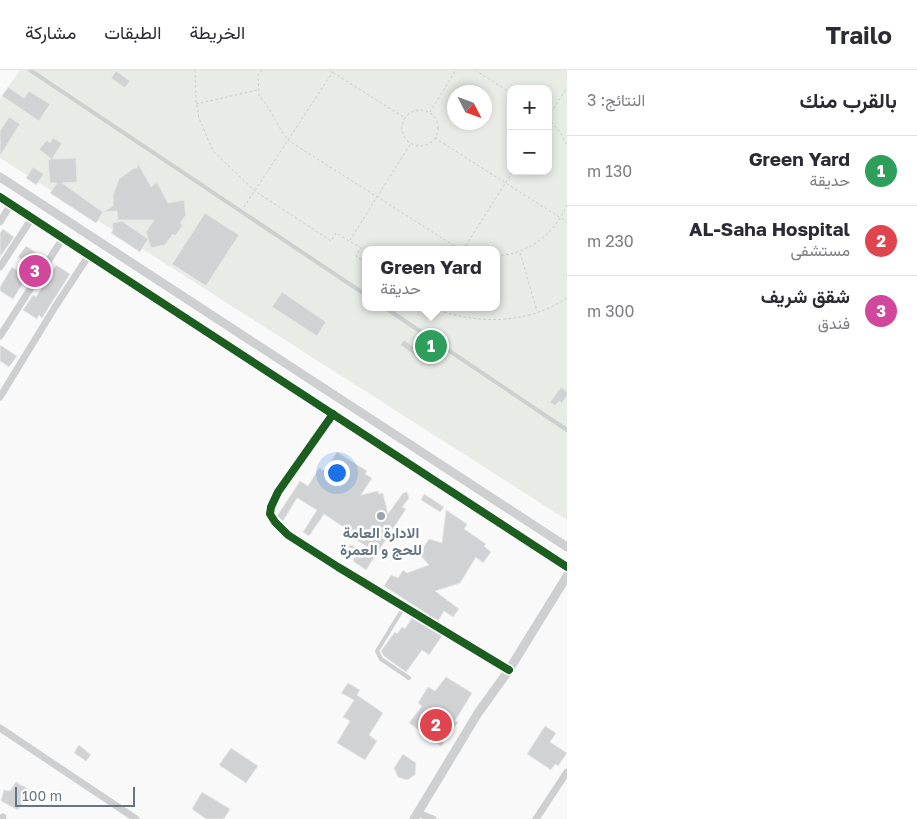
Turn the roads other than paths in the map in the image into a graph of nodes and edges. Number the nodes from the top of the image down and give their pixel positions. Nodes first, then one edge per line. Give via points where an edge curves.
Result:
1 (30, 70) edge
2 (0, 177) edge
3 (0, 197) edge
4 (11, 204) junction
5 (32, 218) junction
6 (0, 222) edge
7 (63, 238) junction
8 (89, 255) junction
9 (0, 267) edge
10 (362, 293) edge
11 (390, 311) edge
12 (0, 336) edge
13 (0, 397) edge
14 (333, 414) junction
15 (567, 430) edge
16 (553, 538) junction
17 (567, 539) edge
18 (567, 547) edge
19 (567, 568) edge
20 (567, 576) edge
21 (405, 605) junction
22 (509, 670) junction
23 (409, 678) dead end
24 (0, 728) edge
25 (567, 772) edge
26 (416, 816) edge
27 (136, 819) edge
28 (433, 819) edge
29 (536, 819) edge

1 - 10 lane
2 - 16 street
3 - 4 street
4 - 5 street
4 - 6 street
5 - 7 street
5 - 9 street
7 - 8 street
7 - 12 street
8 - 13 street
8 - 14 street
11 - 15 lane
14 - 19 street
14 - 21 street via 278,492 270,514 288,535
16 - 17 street
16 - 18 street
20 - 22 street
21 - 22 street
21 - 23 lane via 377,651 381,658
22 - 26 street via 478,713
24 - 27 street
25 - 29 street
26 - 28 street

